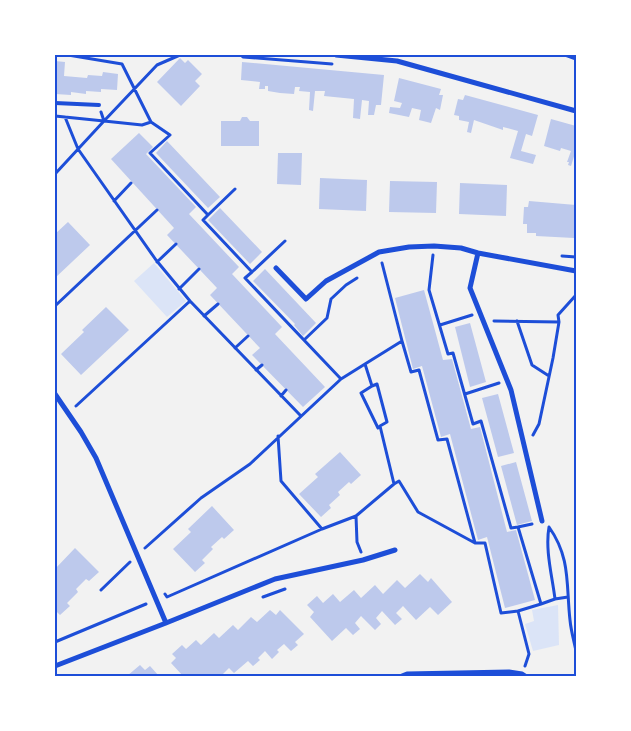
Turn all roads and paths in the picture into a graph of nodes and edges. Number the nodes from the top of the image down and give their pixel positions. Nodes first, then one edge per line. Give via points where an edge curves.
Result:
1 (68, 55) edge
2 (180, 55) edge
3 (241, 55) edge
4 (336, 55) edge
5 (566, 55) edge
6 (576, 60) edge
7 (157, 65) dead end
8 (336, 65) dead end
9 (55, 103) edge
10 (99, 105) joint
11 (576, 111) edge
12 (65, 117) dead end
13 (104, 121) junction
14 (151, 122) junction
15 (78, 149) junction
16 (55, 174) edge
17 (131, 183) dead end
18 (235, 188) dead end
19 (114, 200) junction
20 (157, 210) dead end
21 (208, 215) junction
22 (135, 230) junction
23 (285, 241) dead end
24 (176, 244) dead end
25 (478, 253) junction
26 (425, 255) dead end
27 (560, 256) dead end
28 (576, 257) edge
29 (157, 262) junction
30 (276, 268) dead end
31 (375, 268) dead end
32 (199, 269) dead end
33 (576, 270) edge
34 (252, 272) junction
35 (360, 276) dead end
36 (179, 288) junction
37 (576, 295) edge
38 (190, 302) junction
39 (218, 304) dead end
40 (55, 306) edge
41 (480, 313) junction
42 (491, 313) dead end
43 (204, 316) junction
44 (516, 320) junction
45 (483, 321) junction
46 (495, 321) junction
47 (559, 322) junction
48 (440, 324) junction
49 (248, 336) dead end
50 (304, 340) junction
51 (402, 341) junction
52 (235, 348) junction
53 (262, 364) dead end
54 (365, 364) junction
55 (256, 370) junction
56 (549, 376) junction
57 (341, 378) junction
58 (507, 381) junction
59 (372, 386) junction
60 (286, 390) dead end
61 (55, 394) edge
62 (465, 394) junction
63 (281, 396) junction
64 (68, 414) junction
65 (300, 415) junction
66 (380, 426) junction
67 (278, 436) junction
68 (526, 449) junction
69 (394, 484) junction
70 (356, 516) junction
71 (542, 521) dead end
72 (322, 529) junction
73 (475, 543) junction
74 (395, 550) dead end
75 (128, 554) dead end
76 (148, 556) dead end
77 (363, 560) junction
78 (131, 561) junction
79 (134, 569) dead end
80 (286, 588) dead end
81 (161, 589) dead end
82 (101, 590) dead end
83 (568, 598) junction
84 (259, 599) dead end
85 (554, 599) junction
86 (148, 600) dead end
87 (541, 604) junction
88 (518, 611) junction
89 (166, 624) junction
90 (55, 642) edge
91 (576, 651) edge
92 (55, 666) edge
93 (419, 675) edge
94 (523, 675) edge
95 (402, 676) edge

1 - 14 path via 122,64
2 - 7 path
3 - 8 path
4 - 11 street via 397,62
5 - 6 path
9 - 10 lane
10 - 13 path
12 - 15 path
13 - 14 path via 142,125
13 - 15 path
14 - 21 path via 170,135 150,153
15 - 16 path
15 - 19 path
17 - 19 path
18 - 21 path
19 - 22 path
20 - 22 path
21 - 34 path via 203,220
22 - 29 path
22 - 40 path
23 - 34 path
24 - 29 path
25 - 30 street via 434,246 379,252 326,281 306,299
25 - 33 street
25 - 41 street via 470,288
26 - 48 path via 435,255 429,290
27 - 28 path
29 - 36 path
31 - 51 path via 384,263
32 - 36 path
34 - 50 path via 245,278
35 - 50 path via 332,299 327,318
36 - 38 path
37 - 47 path via 558,315
38 - 43 path
38 - 64 path
39 - 43 path
41 - 45 street
41 - 48 path
42 - 46 path
43 - 52 path
44 - 46 path
44 - 47 path
44 - 56 path via 532,365
45 - 46 path
45 - 58 street
47 - 56 path
48 - 62 path via 448,354 453,353
49 - 52 path
50 - 57 path
51 - 54 path
51 - 73 path via 411,372 419,370 438,440 447,439
52 - 55 path
53 - 55 path
54 - 57 path
54 - 59 path
55 - 63 path
56 - 68 path via 538,424
57 - 65 path
58 - 62 path
58 - 68 street
59 - 66 path via 377,384 388,422
59 - 66 path via 360,393 378,428
60 - 63 path
61 - 64 street
62 - 87 path via 473,424 481,421 511,528 518,527
63 - 65 path
64 - 89 street via 96,458
65 - 67 path
66 - 69 path
67 - 72 path via 281,481
67 - 76 path via 250,464 201,498 145,548
68 - 71 street
69 - 70 path
69 - 73 path via 399,480 418,512
70 - 72 path
70 - 77 path via 357,542
72 - 81 path via 167,597
73 - 88 path via 485,543 502,613
74 - 77 street
75 - 78 path
77 - 89 street via 275,579
78 - 79 path
78 - 82 path
80 - 84 path
83 - 85 path
83 - 85 path via 566,566 559,540 549,527
83 - 91 path
85 - 87 path
86 - 90 path via 146,606
87 - 88 path
88 - 94 path via 529,654
89 - 92 street
93 - 94 street via 509,672
93 - 95 street

